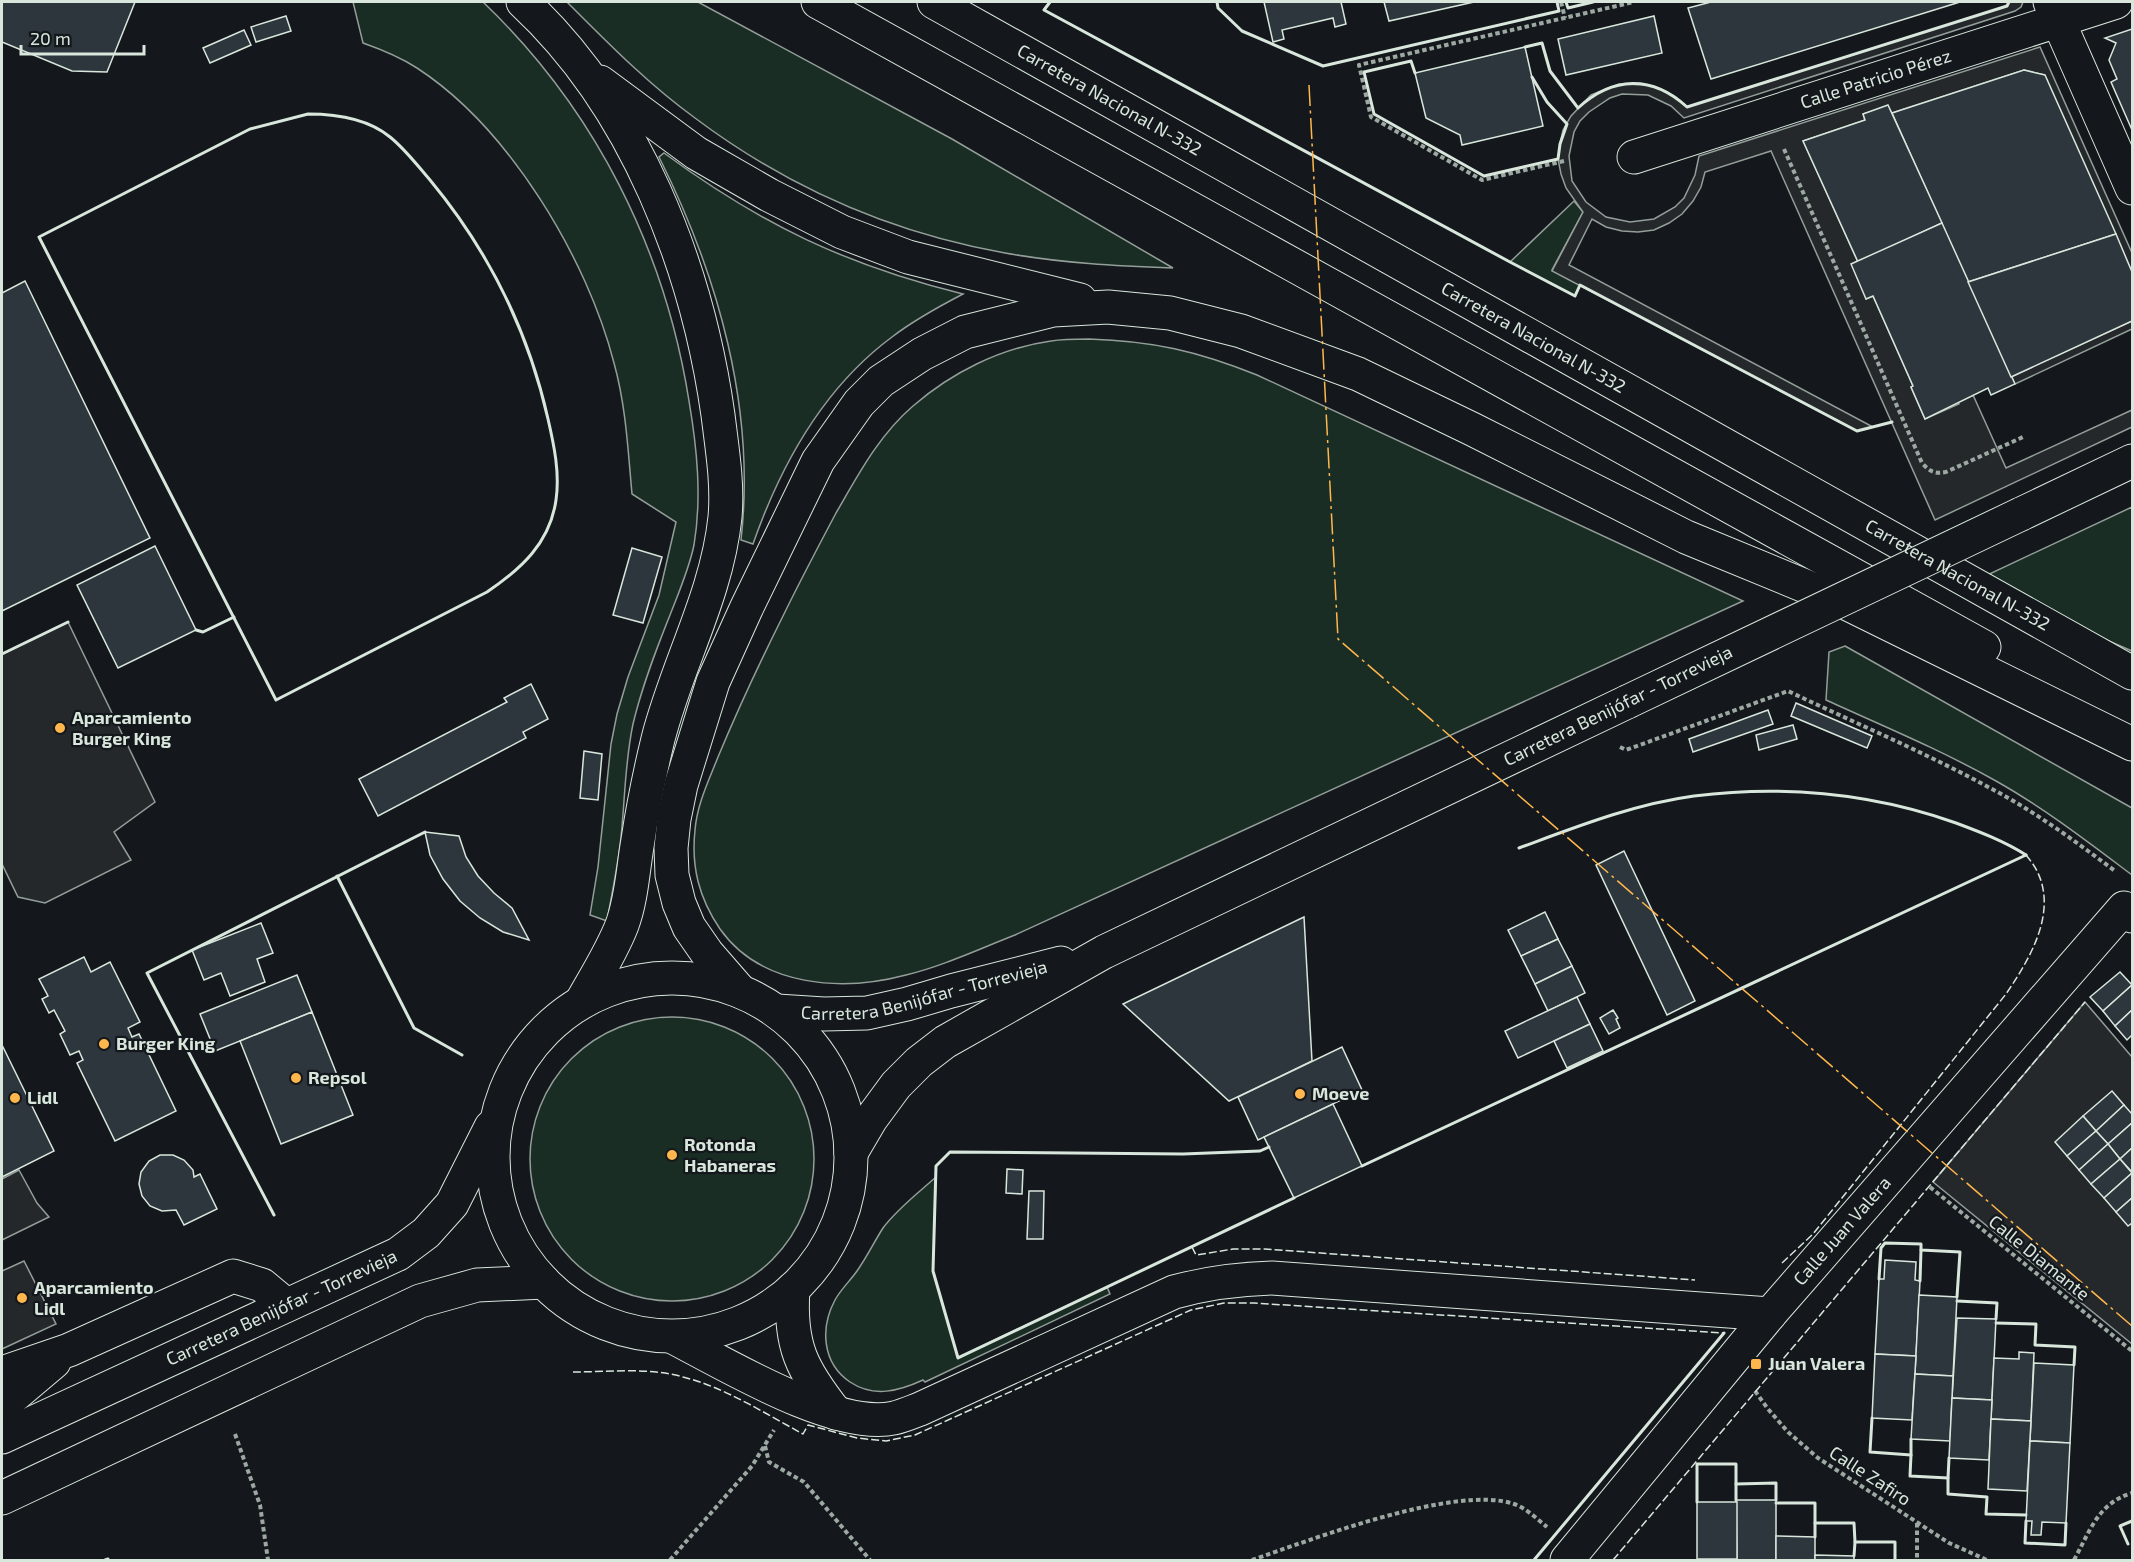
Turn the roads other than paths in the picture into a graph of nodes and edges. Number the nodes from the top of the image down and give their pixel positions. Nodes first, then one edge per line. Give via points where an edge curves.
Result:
1 (523, 2) edge
2 (818, 2) edge
3 (934, 2) edge
4 (2116, 2) edge
5 (2054, 11) edge
6 (585, 70) junction
7 (1634, 158) dead end
8 (2133, 188) edge
9 (1108, 307) junction
10 (2133, 461) edge
11 (2133, 673) edge
12 (2133, 737) edge
13 (2133, 744) edge
14 (2128, 912) edge
15 (1104, 952) junction
16 (740, 990) junction
17 (582, 1001) junction
18 (777, 1011) junction
19 (500, 1109) junction
20 (851, 1153) junction
21 (544, 1282) junction
22 (793, 1289) junction
23 (286, 1305) junction
24 (1770, 1314) junction
25 (673, 1336) junction
26 (69, 1350) junction
27 (2, 1373) edge
28 (2, 1409) edge
29 (837, 1413) junction
30 (2, 1437) edge
31 (2, 1498) edge
32 (1567, 1560) edge

1 - 6 main road
2 - 12 main road via 2004,658
3 - 11 main road, Carretera Nacional N-332
4 - 5 main road, Calle Patricio Pérez
5 - 7 main road, Calle Patricio Pérez
5 - 8 main road
6 - 9 main road via 696,153 842,232 908,257
6 - 17 main road via 647,175 698,312 724,462 725,515 708,599 675,680 658,737 623,923
9 - 13 main road via 1170,313 1241,331 1358,374 1686,537 1844,602
9 - 16 main road via 1053,310 1011,319 965,332 921,354 880,381 818,461 713,682 674,819 672,875 679,903 689,927 707,953
10 - 15 main road, Carretera Benijófar - Torrevieja, bridge
14 - 24 main road, Calle Juan Valera
15 - 18 main road, Carretera Benijófar - Torrevieja via 867,1012
15 - 20 main road, Carretera Benijófar - Torrevieja via 945,1042 919,1062 896,1085
16 - 17 main road via 700,979 660,978 620,985
16 - 18 main road
17 - 19 main road via 552,1024 527,1051
18 - 20 main road via 807,1039 831,1073 845,1111
19 - 21 main road via 494,1146 495,1183 505,1219 521,1253
19 - 23 main road, Carretera Benijófar - Torrevieja via 452,1204 426,1233 398,1254
20 - 22 main road via 848,1193 834,1232 817,1263
21 - 25 main road via 597,1320 639,1333
21 - 31 main road via 477,1285 420,1301
22 - 25 main road via 749,1319 699,1335
22 - 29 main road via 795,1343 815,1386
23 - 26 main road via 262,1285 234,1276
23 - 30 main road, Carretera Benijófar - Torrevieja
24 - 29 main road via 1272,1278 1233,1279 1173,1292 920,1409 893,1418 860,1419
24 - 32 main road, Calle Juan Valera
25 - 29 main road via 794,1399
26 - 27 main road
26 - 28 main road

